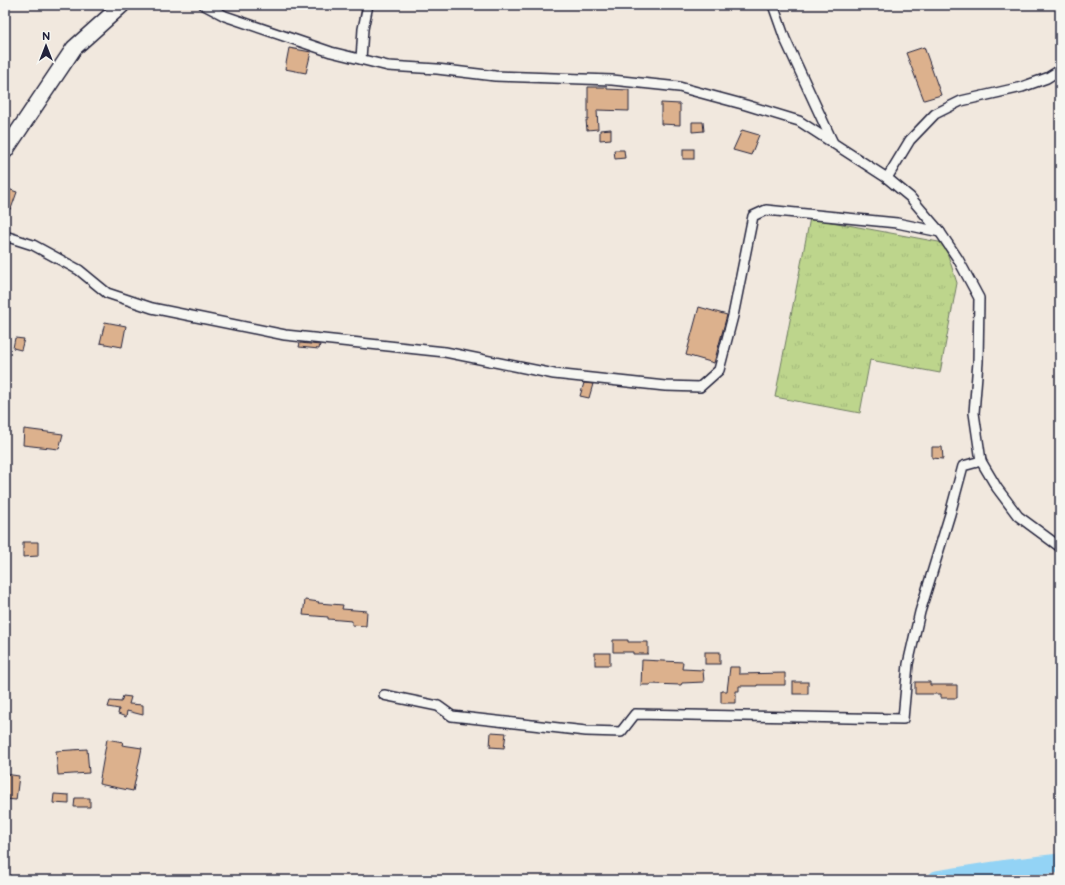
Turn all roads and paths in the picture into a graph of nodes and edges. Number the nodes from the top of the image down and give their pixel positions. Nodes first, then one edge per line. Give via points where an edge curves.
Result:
1 (122, 5) edge
2 (204, 5) edge
3 (368, 5) edge
4 (773, 5) edge
5 (361, 60) junction
6 (1060, 70) edge
7 (833, 143) junction
8 (5, 151) edge
9 (887, 178) junction
10 (940, 232) junction
11 (5, 236) edge
12 (981, 461) junction
13 (1060, 547) edge
14 (384, 695) dead end

1 - 8 highway via 74,48
2 - 5 street via 225,16 267,31
3 - 5 street
4 - 7 street via 785,39
5 - 7 street via 388,66 495,76 612,80 679,87 799,121
6 - 9 street via 1022,87 961,100 935,114 910,140
7 - 9 street
9 - 10 street via 910,197
10 - 11 street via 897,223 766,210 753,216 719,370 700,387 665,386 554,374 445,352 285,335 152,308 107,293 78,270 33,245
10 - 12 street via 979,298 974,413
12 - 13 street via 1018,516
12 - 14 street via 963,466 920,612 908,664 903,719 635,714 621,732 586,731 452,716 438,706

